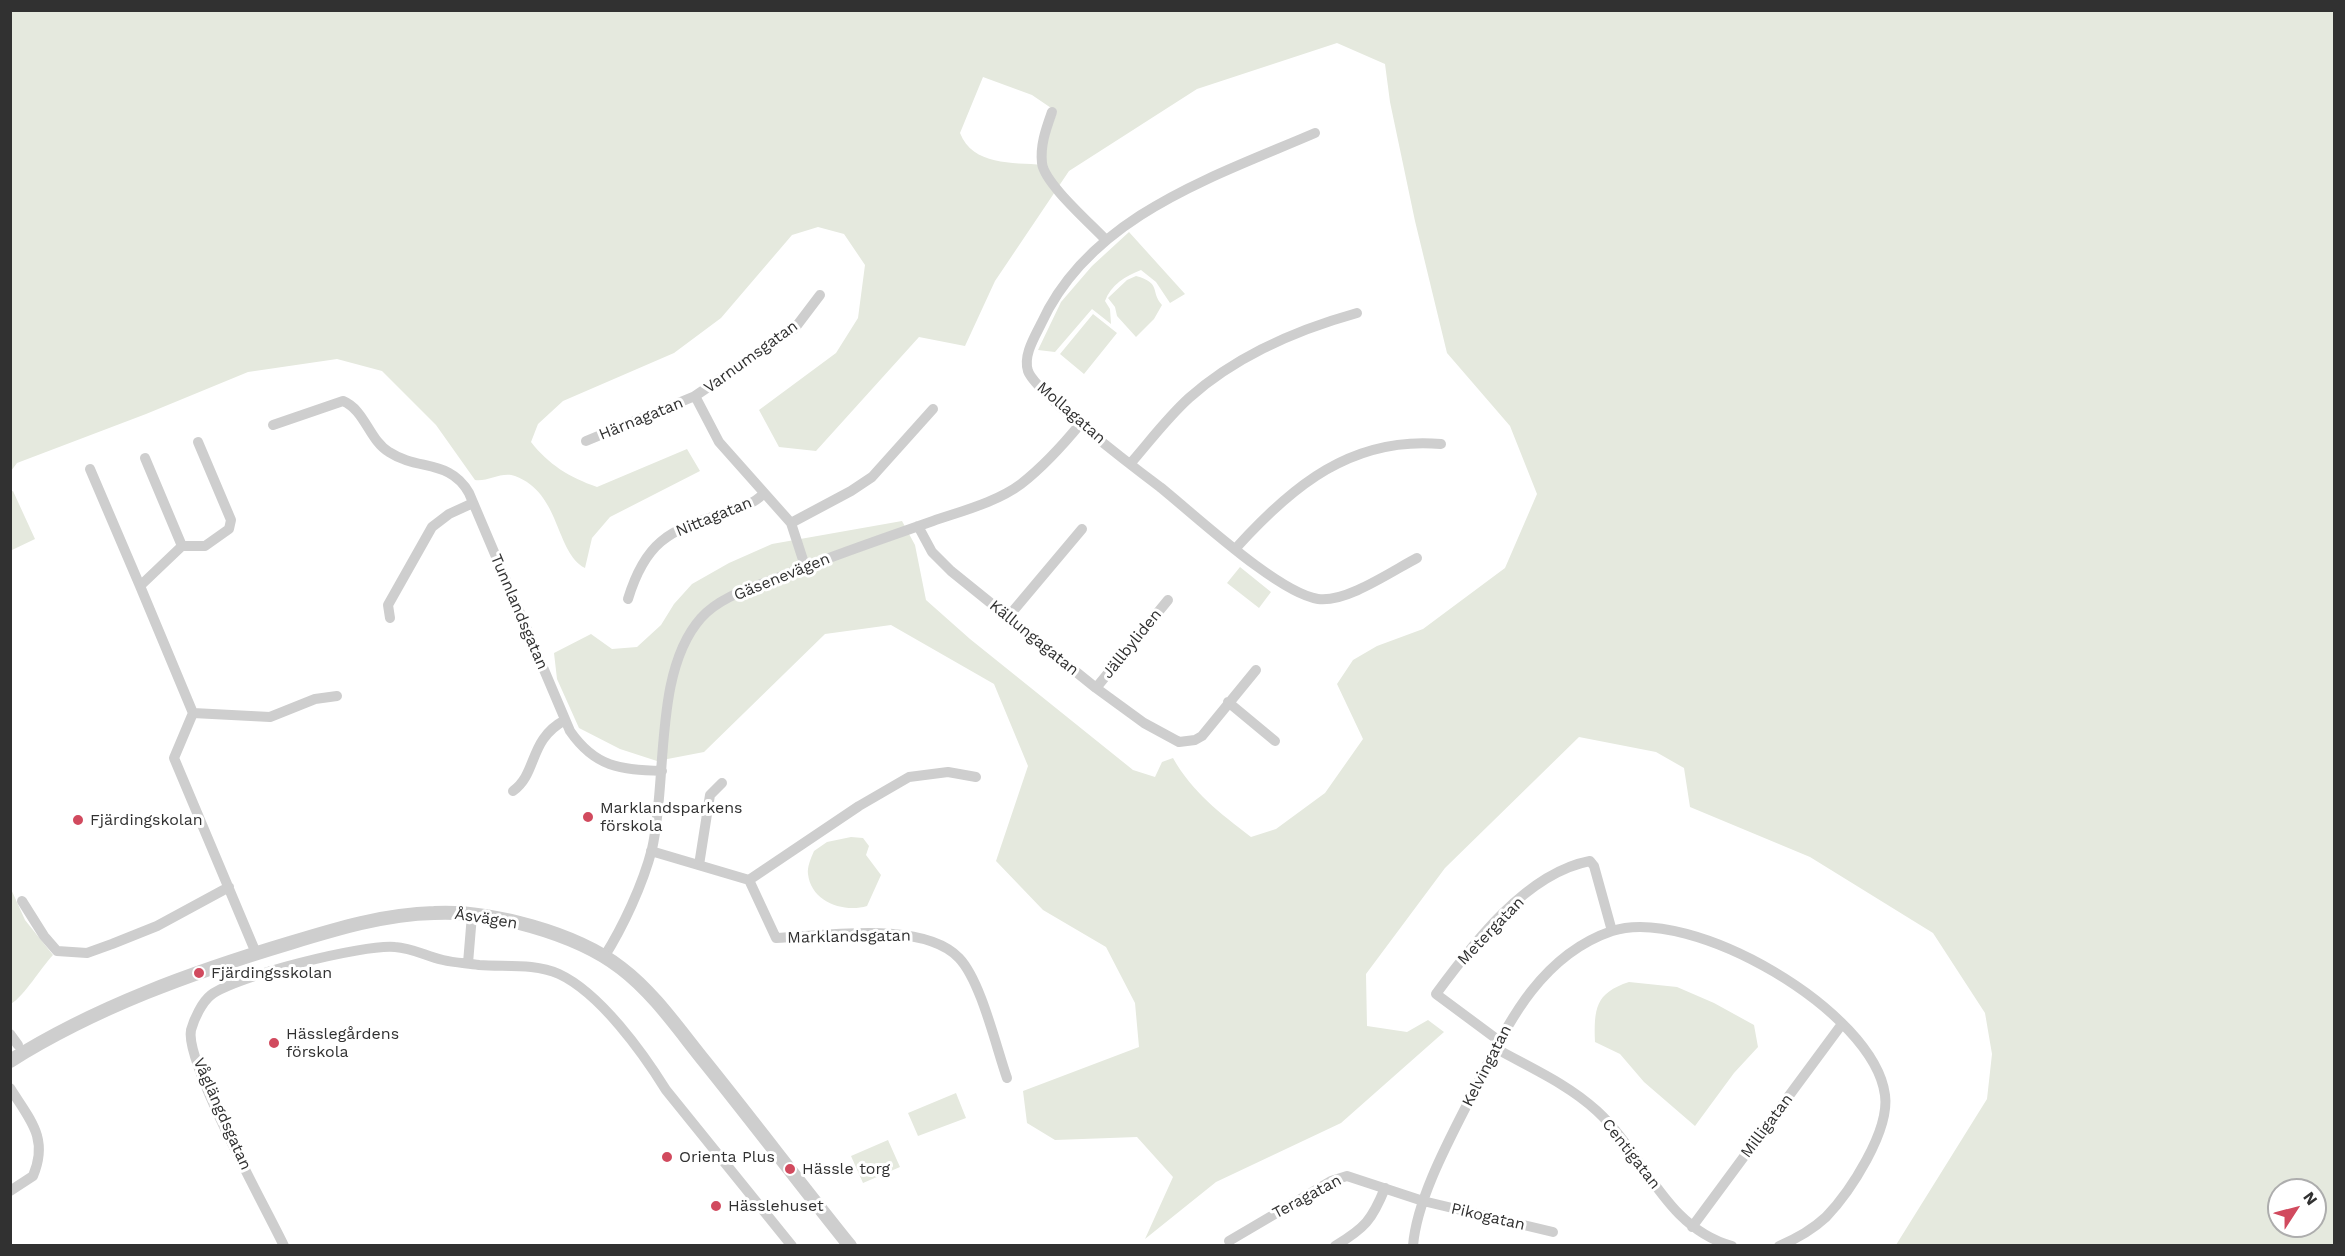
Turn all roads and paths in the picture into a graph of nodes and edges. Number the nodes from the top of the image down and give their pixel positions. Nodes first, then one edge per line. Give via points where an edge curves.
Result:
1 (1052, 112) dead end
2 (1316, 134) dead end
3 (1105, 239) junction
4 (820, 295) dead end
5 (1357, 313) dead end
6 (695, 396) junction
7 (933, 409) dead end
8 (1081, 423) junction
9 (273, 425) dead end
10 (586, 441) dead end
11 (198, 442) dead end
12 (1441, 444) dead end
13 (145, 458) dead end
14 (1130, 464) junction
15 (90, 469) dead end
16 (763, 494) junction
17 (473, 503) junction
18 (791, 523) junction
19 (918, 526) junction
20 (1082, 529) dead end
21 (182, 546) junction
22 (1236, 548) junction
23 (1417, 558) dead end
24 (805, 566) junction
25 (140, 586) junction
26 (628, 599) dead end
27 (1168, 600) dead end
28 (1008, 617) junction
29 (390, 618) dead end
30 (1256, 670) dead end
31 (1096, 688) junction
32 (337, 696) dead end
33 (1228, 702) junction
34 (193, 713) junction
35 (565, 720) junction
36 (1275, 741) dead end
37 (662, 771) junction
38 (976, 777) dead end
39 (722, 783) dead end
40 (513, 791) dead end
41 (651, 851) junction
42 (699, 865) junction
43 (749, 880) junction
44 (229, 887) junction
45 (22, 901) dead end
46 (472, 915) junction
47 (1612, 931) junction
48 (256, 953) junction
49 (604, 957) junction
50 (468, 963) junction
51 (1842, 1024) junction
52 (10, 1034) edge
53 (1496, 1044) junction
54 (18, 1045) dead end
55 (10, 1061) edge
56 (1007, 1078) dead end
57 (10, 1088) edge
58 (1385, 1188) junction
59 (10, 1191) edge
60 (1423, 1201) junction
61 (1692, 1227) junction
62 (1553, 1232) dead end
63 (1229, 1241) dead end
64 (284, 1245) edge
65 (792, 1245) edge
66 (850, 1245) edge
67 (1335, 1245) edge
68 (1413, 1245) edge
69 (1732, 1245) edge
70 (1779, 1245) edge

1 - 3 street via 1043,137 1042,165 1051,181
2 - 3 street, Mollagatan via 1202,182
3 - 8 street, Mollagatan via 1065,280 1028,354 1027,367 1033,380
4 - 6 street, Varnumsgatan via 795,328
5 - 14 street via 1270,345 1224,370 1167,420
6 - 10 street, Härnagatan
6 - 16 street, Varnumsgatan via 719,442
7 - 18 street via 872,477
8 - 14 street, Mollagatan
8 - 19 street, Gäsenevägen via 1019,485
9 - 17 street, Tunnlandsgatan via 343,401 355,408 379,445 405,460 455,474
11 - 21 street via 231,520 225,535 205,546
12 - 22 street via 1419,442 1366,452 1327,467 1270,510
13 - 21 street
14 - 22 street, Mollagatan
15 - 25 street
16 - 18 street, Varnumsgatan
16 - 26 street, Nittagatan via 732,510 675,530 653,549 634,579
17 - 29 street via 432,527 388,605
17 - 35 street, Tunnlandsgatan
18 - 24 street, Varnumsgatan
19 - 24 street, Gäsenevägen
19 - 28 street, Källungagatan via 940,560
20 - 28 street
21 - 25 street
22 - 23 street, Mollagatan via 1294,592 1321,599 1348,593
24 - 37 street, Gäsenevägen via 735,594 715,606 690,633 682,646 671,685
25 - 34 street
27 - 31 street, Jällbyliden
28 - 31 street, Källungagatan
30 - 33 street
31 - 33 street, Källungagatan via 1179,742 1195,740
32 - 34 street via 315,699 270,717
33 - 36 street
34 - 44 street via 174,758
35 - 37 street, Tunnlandsgatan via 584,750 605,763
35 - 40 street via 542,738 521,785
37 - 41 street, Gäsenevägen
38 - 43 street via 948,772 909,777
39 - 42 street via 710,795
41 - 42 street
41 - 49 street, Gäsenevägen via 622,926
42 - 43 street
43 - 56 street, Marklandsgatan via 776,938 895,933 926,938 959,958 977,990
44 - 45 street via 157,926 87,953 57,951
44 - 48 street
46 - 48 street, Åsvägen via 432,913 398,917 337,929
46 - 49 street, Åsvägen via 547,931
46 - 50 street
47 - 51 street, Kelvingatan via 1653,927 1712,942 1785,978
47 - 53 street, Kelvingatan via 1572,951 1550,969 1528,994
47 - 53 street, Metergatan via 1590,861 1556,873 1502,914 1467,951 1436,994
48 - 55 street, Åsvägen via 146,993
49 - 66 street, Åsvägen via 633,979 672,1020
50 - 64 street, Våglängdsgatan via 441,960 415,950 377,947 281,969 227,987 211,995 202,1006 190,1032 193,1046 218,1110
50 - 65 street, Våglängdsgatan via 534,967 573,982 615,1022
51 - 61 street, Milligatan
51 - 70 street via 1862,1044 1878,1069 1885,1114 1877,1140 1837,1204 1808,1231
52 - 54 street
53 - 60 street, Kelvingatan
53 - 61 street, Centigatan via 1597,1111
57 - 59 street via 35,1128 40,1147 33,1176
58 - 60 street, Teragatan
58 - 63 street, Teragatan via 1347,1176 1330,1181
58 - 67 street via 1373,1217 1360,1231
60 - 62 street, Pikogatan
60 - 68 street, Kelvingatan
61 - 69 street, Centigatan via 1704,1236

